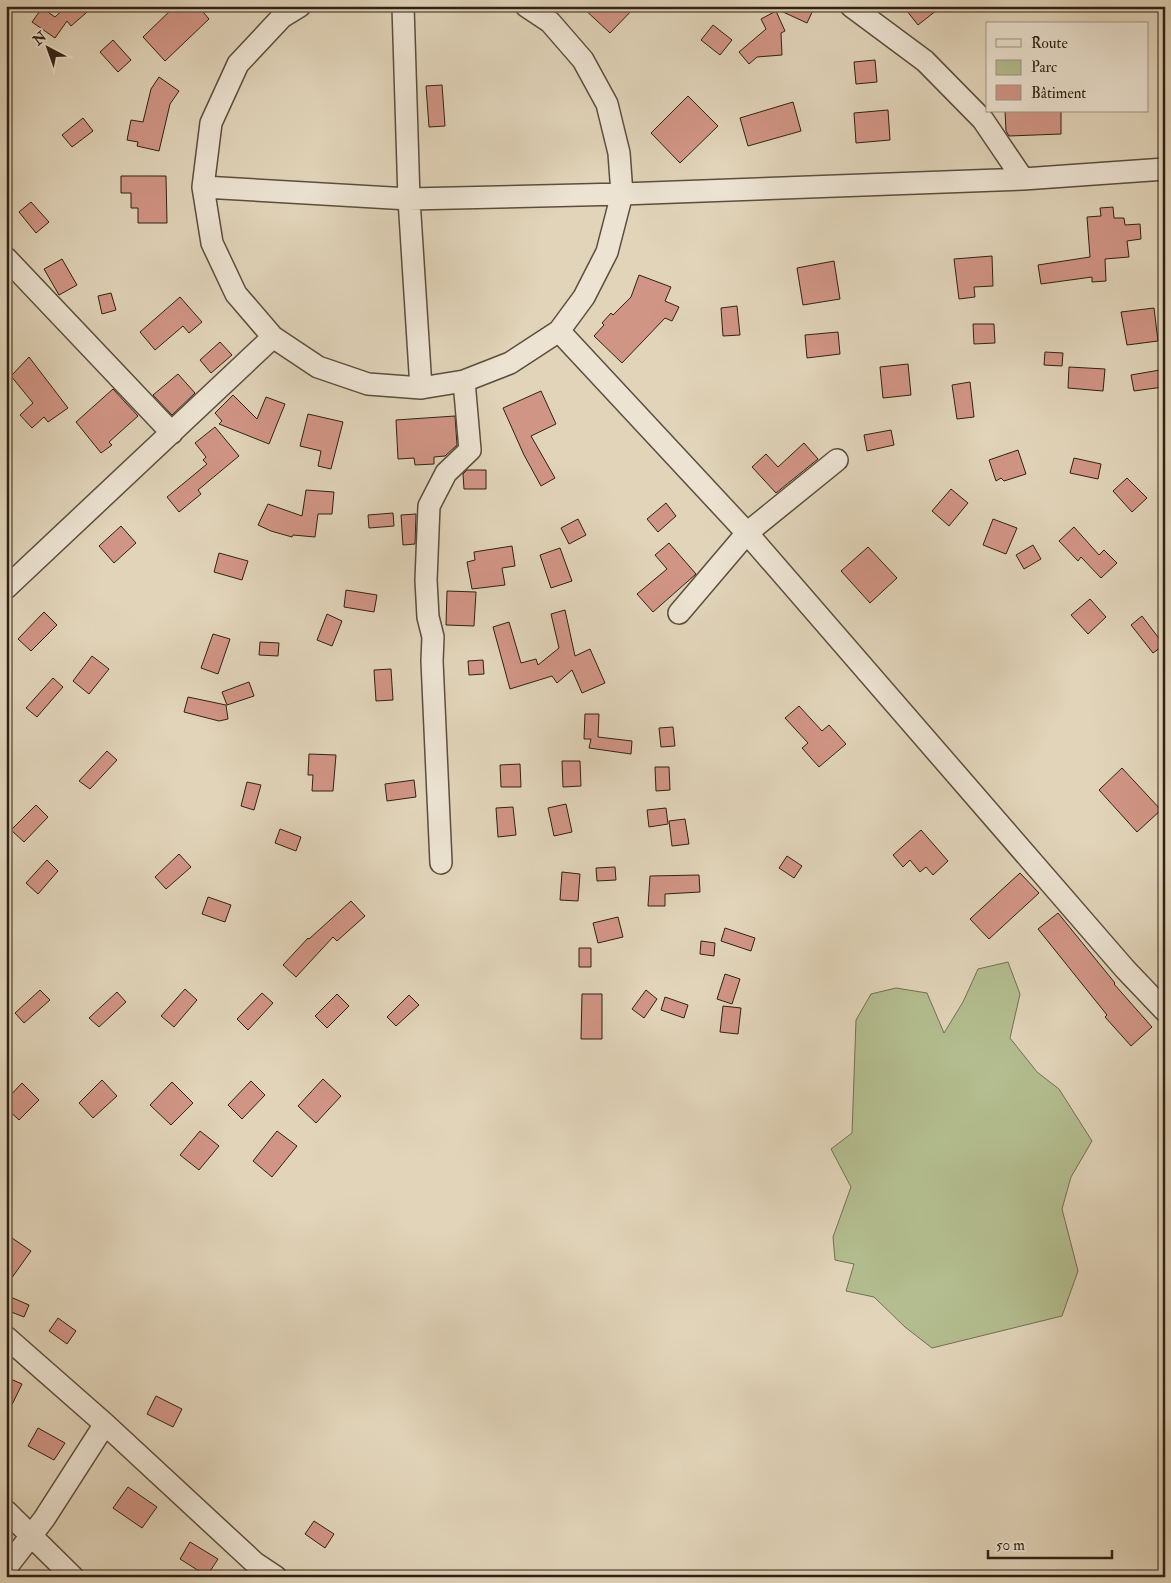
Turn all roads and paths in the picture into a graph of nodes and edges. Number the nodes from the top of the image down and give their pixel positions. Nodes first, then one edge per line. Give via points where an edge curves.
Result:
1 (300, 6) edge
2 (403, 6) edge
3 (526, 6) edge
4 (851, 6) edge
5 (277, 12) edge
6 (1165, 168) edge
7 (1022, 178) junction
8 (202, 187) junction
9 (622, 194) junction
10 (409, 199) junction
11 (6, 258) edge
12 (559, 331) junction
13 (273, 337) junction
14 (464, 381) junction
15 (421, 388) junction
16 (172, 433) junction
17 (837, 460) dead end
18 (747, 533) junction
19 (6, 588) edge
20 (679, 613) dead end
21 (441, 863) dead end
22 (1165, 1011) edge
23 (6, 1337) edge
24 (105, 1424) junction
25 (6, 1511) edge
26 (32, 1535) junction
27 (6, 1568) edge
28 (72, 1577) edge
29 (276, 1577) edge

1 - 5 street
2 - 10 street
3 - 9 street via 550,22 583,60 607,104 619,153
4 - 7 street via 925,61 983,120
5 - 8 street via 238,64 211,123
6 - 7 street
7 - 9 street
8 - 10 street
8 - 13 street via 212,243 236,294
9 - 10 street
9 - 12 street via 607,252 584,297
10 - 15 street
11 - 16 street
12 - 14 street via 510,363
12 - 18 street
13 - 15 street via 326,370 368,384
13 - 16 street
14 - 15 street
14 - 21 street via 470,450 446,473 429,506 426,580 433,637
16 - 19 street
17 - 18 street
18 - 20 street
18 - 22 street
23 - 24 street
24 - 26 street
24 - 29 street via 256,1563
25 - 26 street
26 - 27 street
26 - 28 street

